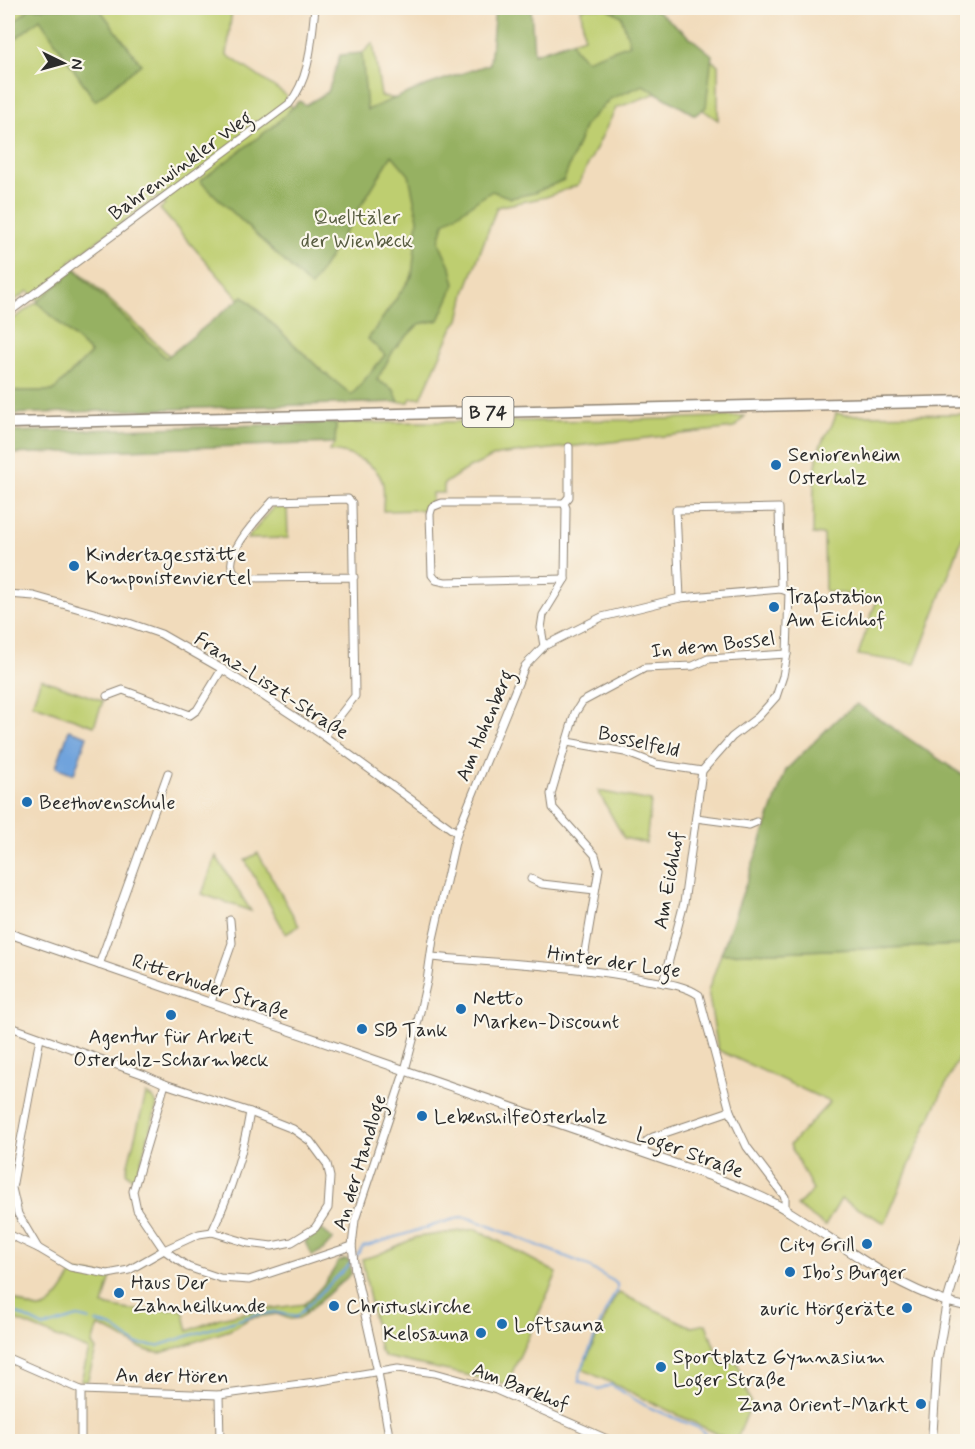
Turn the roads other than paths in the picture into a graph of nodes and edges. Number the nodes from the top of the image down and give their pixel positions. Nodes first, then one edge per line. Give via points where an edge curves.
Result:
1 (315, 8) edge
2 (8, 313) edge
3 (968, 401) edge
4 (8, 423) edge
5 (569, 447) dead end
6 (564, 503) junction
7 (354, 577) junction
8 (565, 579) junction
9 (781, 589) junction
10 (8, 594) edge
11 (680, 598) junction
12 (544, 646) junction
13 (787, 654) junction
14 (222, 669) junction
15 (107, 696) dead end
16 (324, 736) junction
17 (567, 742) junction
18 (702, 771) junction
19 (168, 773) dead end
20 (696, 818) junction
21 (756, 822) dead end
22 (457, 833) junction
23 (531, 879) dead end
24 (595, 890) junction
25 (230, 920) dead end
26 (8, 933) edge
27 (432, 957) junction
28 (99, 965) junction
29 (582, 969) junction
30 (663, 983) junction
31 (211, 1002) junction
32 (8, 1026) edge
33 (40, 1038) junction
34 (405, 1070) junction
35 (165, 1084) junction
36 (730, 1111) junction
37 (250, 1112) junction
38 (643, 1152) junction
39 (785, 1209) junction
40 (212, 1232) junction
41 (968, 1233) edge
42 (8, 1234) edge
43 (38, 1248) junction
44 (352, 1249) junction
45 (164, 1250) junction
46 (947, 1302) junction
47 (968, 1307) edge
48 (8, 1358) edge
49 (378, 1372) junction
50 (81, 1390) junction
51 (219, 1395) junction
52 (81, 1442) edge
53 (220, 1442) edge
54 (390, 1442) edge
55 (614, 1442) edge
56 (932, 1442) edge

1 - 2 street, Bahrenwinkler Weg via 305,76 289,104
3 - 4 main road, B 74
5 - 6 street via 569,496
6 - 8 street
6 - 8 street via 442,503 432,507 430,514 432,575 436,580
7 - 7 street via 240,578 233,570 232,558 246,533 273,501 348,499 352,503
7 - 16 street via 355,696
8 - 12 street via 543,615
9 - 11 street, Am Hohenberg
9 - 11 street via 779,508 676,510
9 - 13 street, Am Hohenberg via 789,592
10 - 14 street, Franz-Liszt-Straße via 34,596 161,634
11 - 12 street, Am Hohenberg via 602,617
12 - 22 street, Am Hohenberg via 525,666
13 - 17 street, In dem Bossel via 645,668 582,702
13 - 18 street via 776,697
14 - 15 street via 190,715 123,690
14 - 16 street, Franz-Liszt-Straße
16 - 22 street, Franz-Liszt-Straße
17 - 18 street, Bosselfeld via 625,752 657,765
17 - 24 street, In dem Bossel via 551,794 554,808 595,855 599,868
18 - 20 street, Am Eichhof
19 - 28 street
20 - 21 street, Am Eichhof via 749,825
20 - 30 street, Am Eichhof via 684,903
22 - 27 street, Am Hohenberg
23 - 24 street via 542,884
24 - 29 street, In dem Bossel
25 - 31 street via 232,943
26 - 28 street, Ritterhuder Straße
27 - 29 street, Hinter der Loge
27 - 34 street, Am Hohenberg
28 - 31 street, Ritterhuder Straße
29 - 30 street, Hinter der Loge
30 - 36 street, Hinter der Loge via 699,995
31 - 34 street, Ritterhuder Straße
32 - 33 street
33 - 35 street
33 - 43 street via 12,1188 18,1214
34 - 38 street, Loger Straße
34 - 44 street, An der Handloge via 355,1220
35 - 37 street
35 - 45 street via 134,1191 137,1210
36 - 38 street via 653,1137
36 - 39 street, Hinter der Loge via 747,1147 786,1197
37 - 40 street via 231,1191
37 - 40 street via 293,1129 321,1154 330,1177 328,1208 315,1228 292,1242 273,1246
38 - 39 street, Loger Straße
39 - 46 street, Loger Straße via 881,1271
40 - 45 street
41 - 46 street
42 - 43 street
43 - 45 street via 70,1267 108,1274 129,1270
44 - 45 street via 249,1280 220,1278 188,1267
44 - 49 street, An der Handloge
46 - 47 street
46 - 56 street
48 - 50 street, An der Hören
49 - 51 street, An der Hören
49 - 54 street, An der Handloge
49 - 55 street, Am Barkhof via 398,1368 435,1373 496,1390
50 - 51 street, An der Hören
50 - 52 street
51 - 53 street

